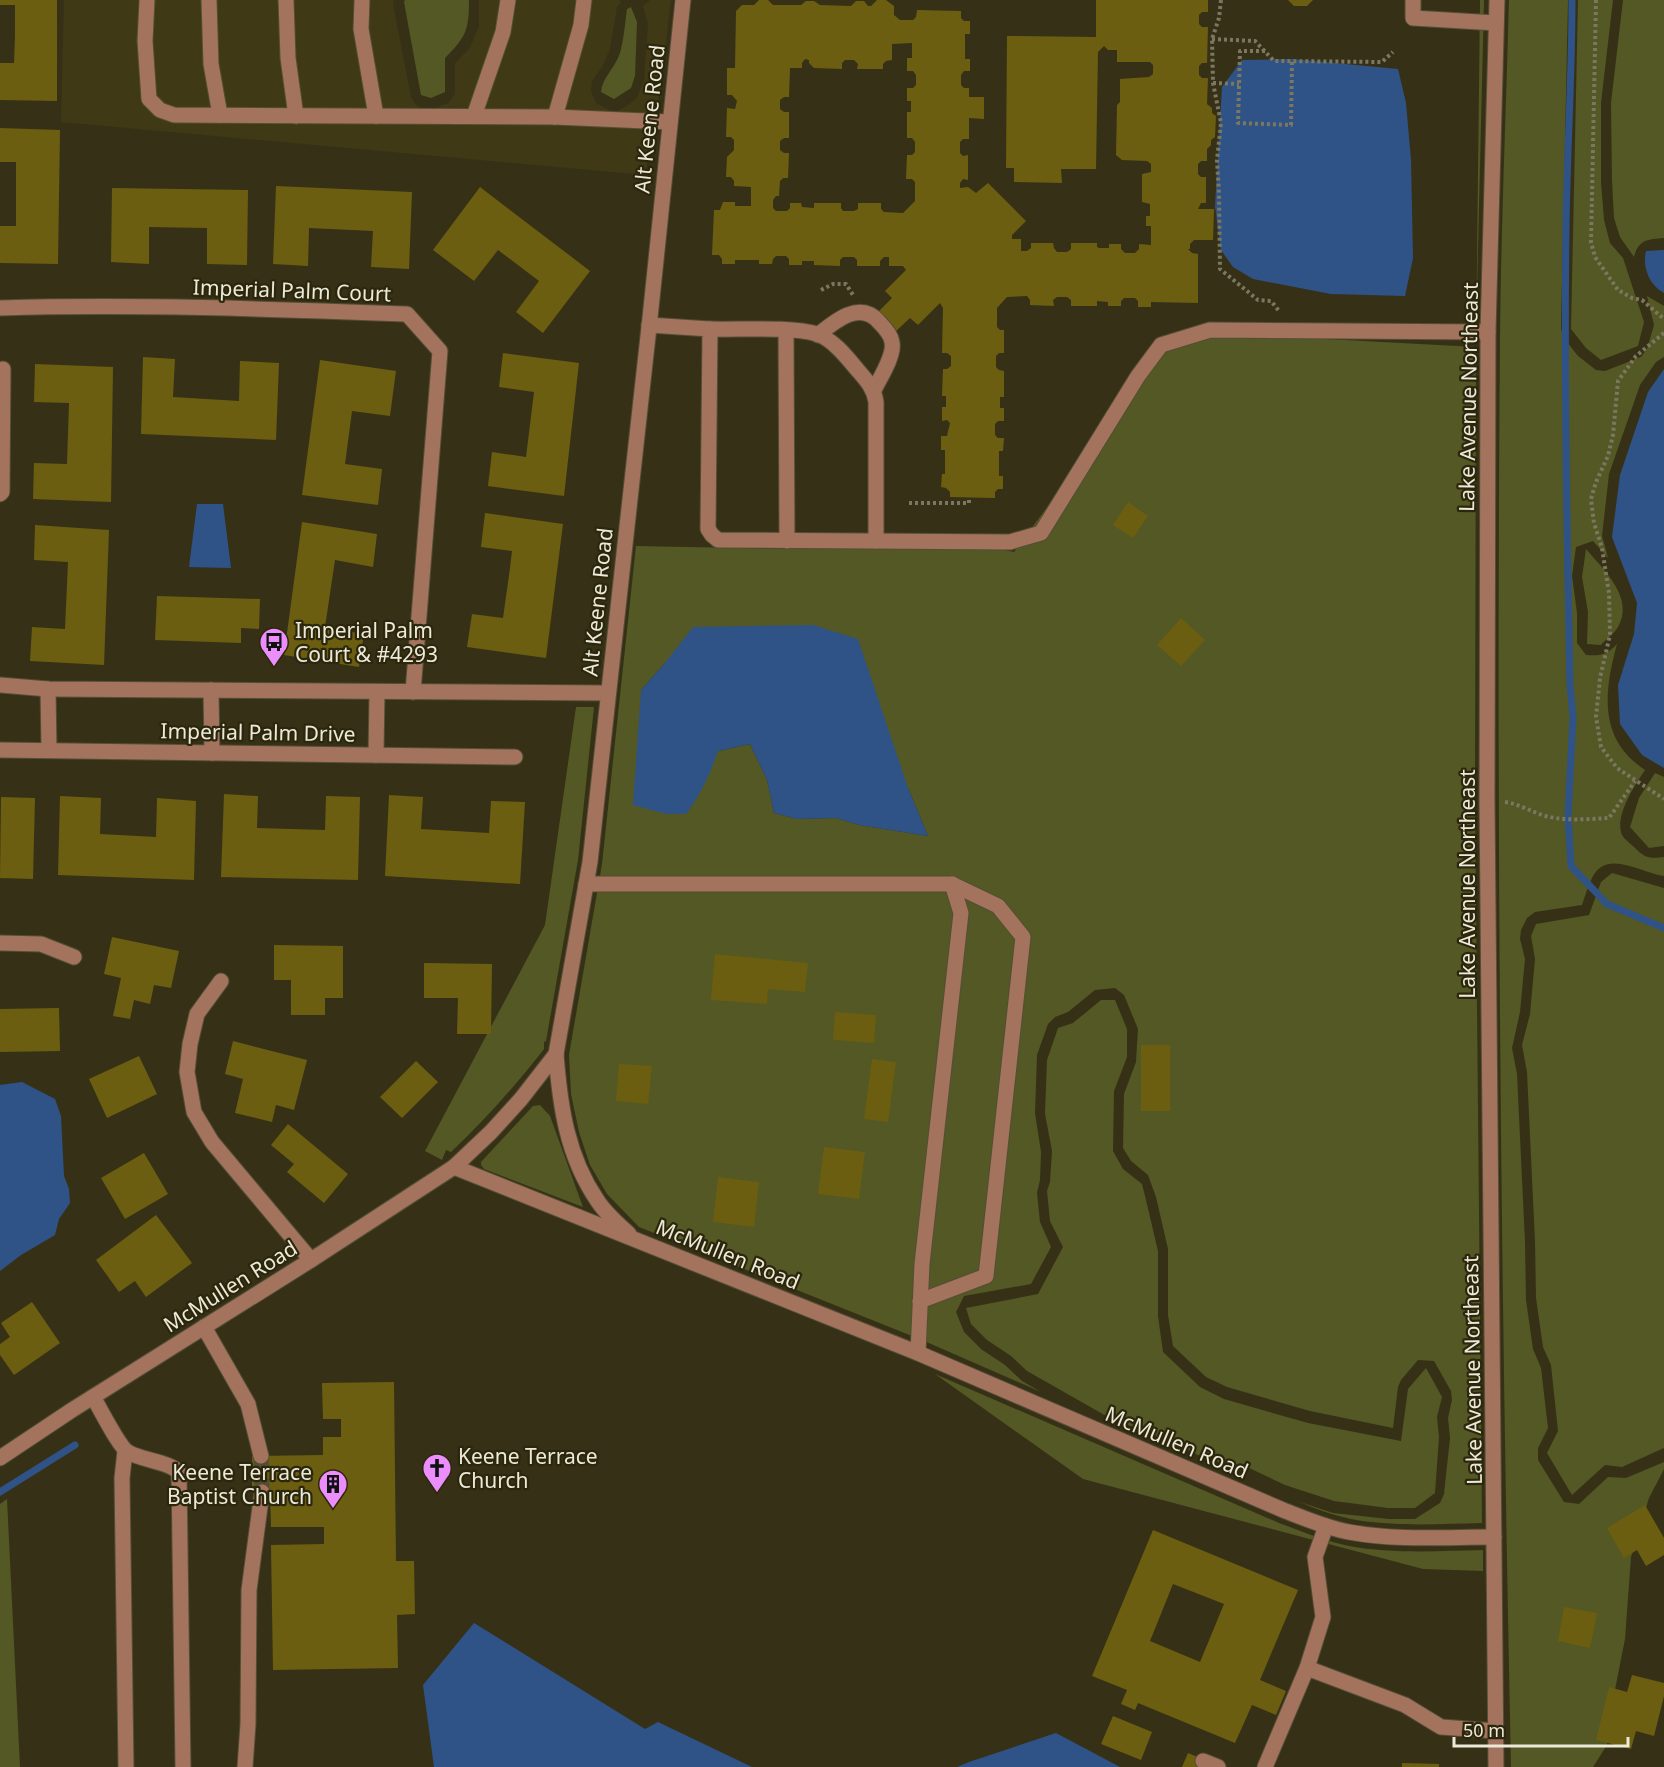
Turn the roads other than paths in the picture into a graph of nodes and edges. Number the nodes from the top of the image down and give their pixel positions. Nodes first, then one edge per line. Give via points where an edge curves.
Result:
1 (147, 0) edge
2 (209, 0) edge
3 (286, 0) edge
4 (362, 0) edge
5 (508, 0) edge
6 (584, 0) edge
7 (683, 0) edge
8 (1413, 0) edge
9 (1497, 0) edge
10 (1496, 23) junction
11 (220, 115) junction
12 (296, 116) junction
13 (376, 116) junction
14 (474, 116) junction
15 (555, 117) junction
16 (669, 122) junction
17 (0, 308) edge
18 (649, 326) junction
19 (710, 329) junction
20 (786, 331) junction
21 (1488, 332) junction
22 (818, 335) junction
23 (3, 369) dead end
24 (874, 390) junction
25 (0, 494) edge
26 (787, 541) junction
27 (876, 541) junction
28 (0, 684) edge
29 (48, 689) junction
30 (211, 690) junction
31 (377, 692) junction
32 (413, 692) junction
33 (608, 693) junction
34 (0, 750) edge
35 (49, 750) junction
36 (212, 753) junction
37 (376, 755) junction
38 (515, 757) dead end
39 (586, 884) junction
40 (952, 884) junction
41 (0, 943) edge
42 (75, 957) dead end
43 (221, 981) dead end
44 (556, 1054) junction
45 (454, 1167) junction
46 (633, 1239) junction
47 (311, 1260) junction
48 (920, 1301) junction
49 (204, 1327) junction
50 (918, 1353) junction
51 (93, 1397) junction
52 (125, 1451) junction
53 (261, 1456) tunnel mouth
54 (0, 1458) edge
55 (262, 1492) tunnel mouth
56 (1326, 1526) junction
57 (1494, 1537) junction
58 (1307, 1668) junction
59 (1496, 1731) junction
60 (126, 1767) edge
61 (183, 1767) edge
62 (245, 1767) edge
63 (1265, 1767) edge
64 (1496, 1767) edge

1 - 11 street via 149,99 160,110 174,115
2 - 11 street via 211,64
3 - 12 street
4 - 13 street via 361,29
5 - 14 street via 503,32
6 - 15 street via 581,26
7 - 16 street, Alt Keene Road
8 - 10 street via 1413,18
9 - 10 street, Lake Avenue Northeast
10 - 21 street, Lake Avenue Northeast
11 - 12 street
12 - 13 street
13 - 14 street
14 - 15 street
15 - 16 street
16 - 18 street, Alt Keene Road
17 - 32 street, Imperial Palm Court via 90,306 407,314 441,351
18 - 19 street
18 - 33 street, Alt Keene Road
19 - 20 street
19 - 26 street via 708,529 718,540
20 - 22 street
20 - 26 street
21 - 27 street via 1210,330 1161,345 1137,376 1041,533 1010,542
21 - 57 street, Lake Avenue Northeast via 1487,800
22 - 24 street via 830,341
22 - 24 street via 842,316 858,312 873,315 892,342 889,360
23 - 25 street
24 - 27 street
26 - 27 street
28 - 29 street
29 - 30 street
29 - 35 street
30 - 31 street
30 - 36 street
31 - 32 street
31 - 37 street
32 - 33 street
33 - 39 street, Alt Keene Road
34 - 35 street, Imperial Palm Drive
35 - 36 street, Imperial Palm Drive
36 - 37 street, Imperial Palm Drive
37 - 38 street, Imperial Palm Drive
39 - 40 street
39 - 44 street, Alt Keene Road
40 - 48 street via 961,913
40 - 48 street via 998,906 1023,937 986,1276
41 - 42 street via 41,944
43 - 47 street via 197,1014 189,1044 188,1072 194,1112 212,1142
44 - 45 street, Alt Keene Road via 513,1107
44 - 46 street via 567,1136 580,1171 598,1203
45 - 46 street, McMullen Road
45 - 47 street, McMullen Road
46 - 50 street, McMullen Road
47 - 49 street, McMullen Road
48 - 50 street
49 - 51 street, McMullen Road
49 - 53 street via 248,1404
50 - 56 street, McMullen Road
51 - 52 street
51 - 54 street, McMullen Road
52 - 60 street via 122,1478
52 - 61 street via 174,1467 178,1473
55 - 62 street via 249,1590
56 - 57 street, McMullen Road via 1397,1538
56 - 58 street via 1315,1557 1323,1617
57 - 59 street, Lake Avenue Northeast
58 - 59 street via 1405,1706 1441,1727
58 - 63 street
59 - 64 street, Lake Avenue Northeast

